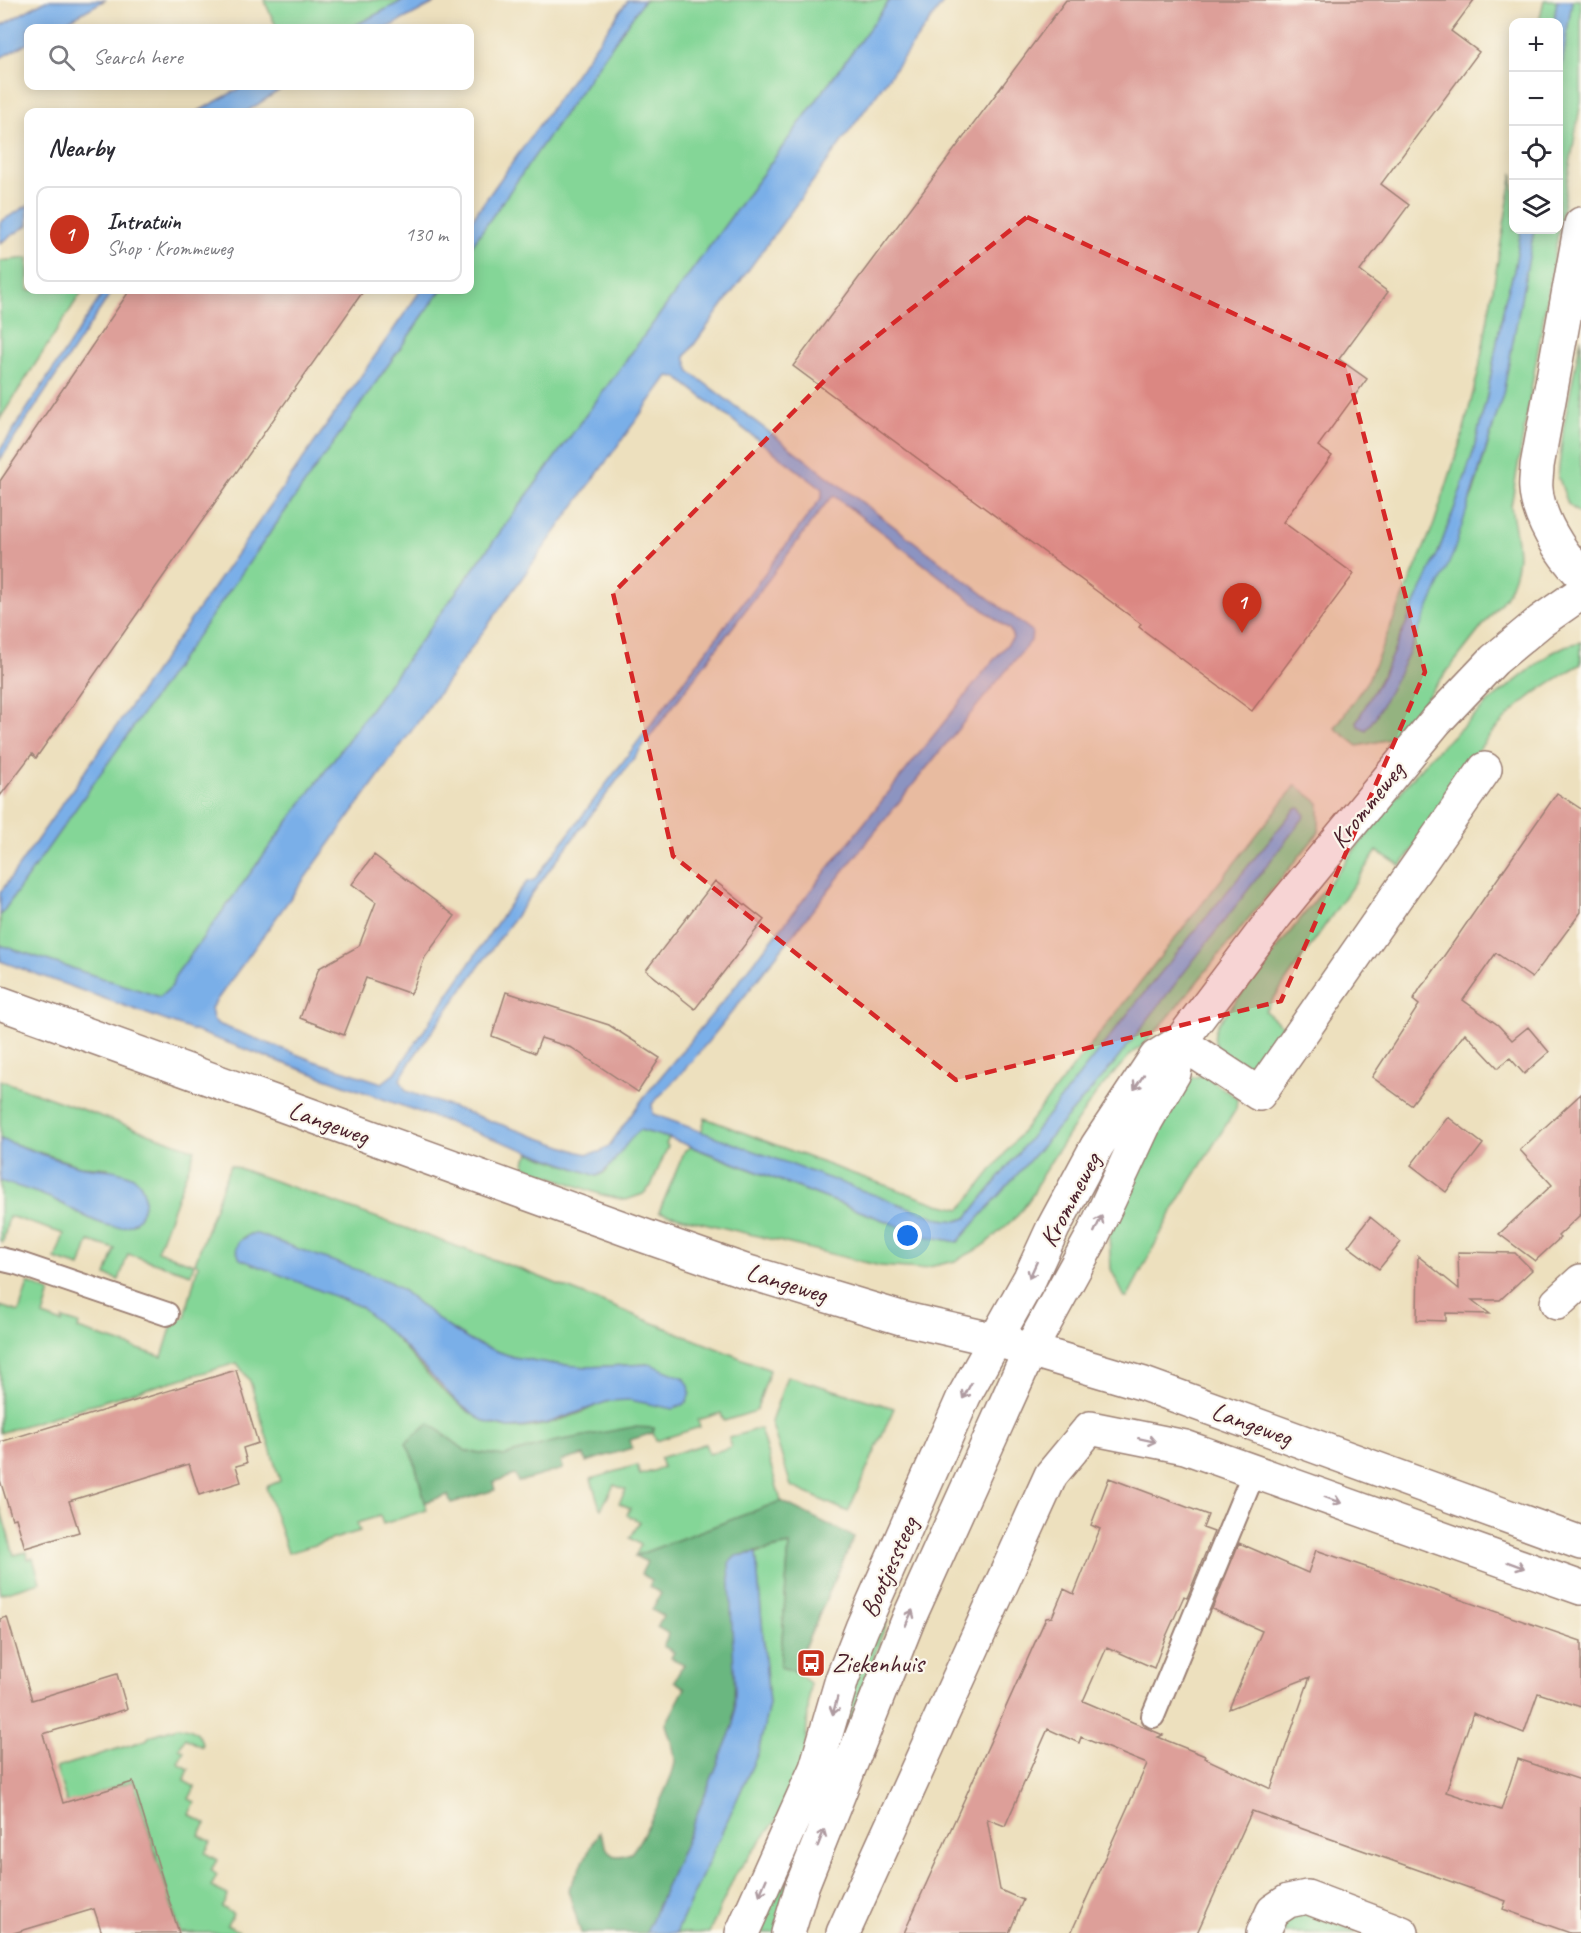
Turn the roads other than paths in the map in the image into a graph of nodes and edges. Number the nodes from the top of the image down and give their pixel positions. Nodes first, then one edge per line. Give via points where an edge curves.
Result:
1 (1581, 224) edge
2 (1581, 574) edge
3 (1581, 593) edge
4 (1485, 769) dead end
5 (0, 1003) edge
6 (1180, 1042) junction
7 (0, 1260) edge
8 (1581, 1281) edge
9 (1557, 1303) dead end
10 (167, 1314) dead end
11 (996, 1340) junction
12 (1030, 1350) junction
13 (1254, 1472) junction
14 (1581, 1543) edge
15 (1581, 1588) edge
16 (1153, 1716) dead end
17 (1384, 1930) edge
18 (742, 1933) edge
19 (788, 1933) edge
20 (843, 1933) edge
21 (1263, 1933) edge

1 - 2 street via 1537,466 1536,490 1546,524
3 - 6 street, Krommeweg via 1494,660 1436,721 1276,915
4 - 6 street via 1259,1094
5 - 11 street, Langeweg via 673,1246 901,1318
6 -> 11 street, Krommeweg via 1156,1057 1097,1146
12 -> 6 street, Krommeweg via 1174,1073
7 - 10 lane
8 - 9 street
11 - 12 street, Langeweg
11 -> 18 street, Bootjessteeg via 964,1396 862,1628 816,1768
12 - 14 street, Langeweg via 1141,1383
19 -> 12 street, Bootjessteeg via 802,1886 892,1659
13 -> 15 street, Langeweg
13 - 16 lane
20 -> 13 street, Langeweg via 1051,1475 1090,1428 1185,1447
17 - 21 street via 1307,1897 1288,1901 1273,1911

